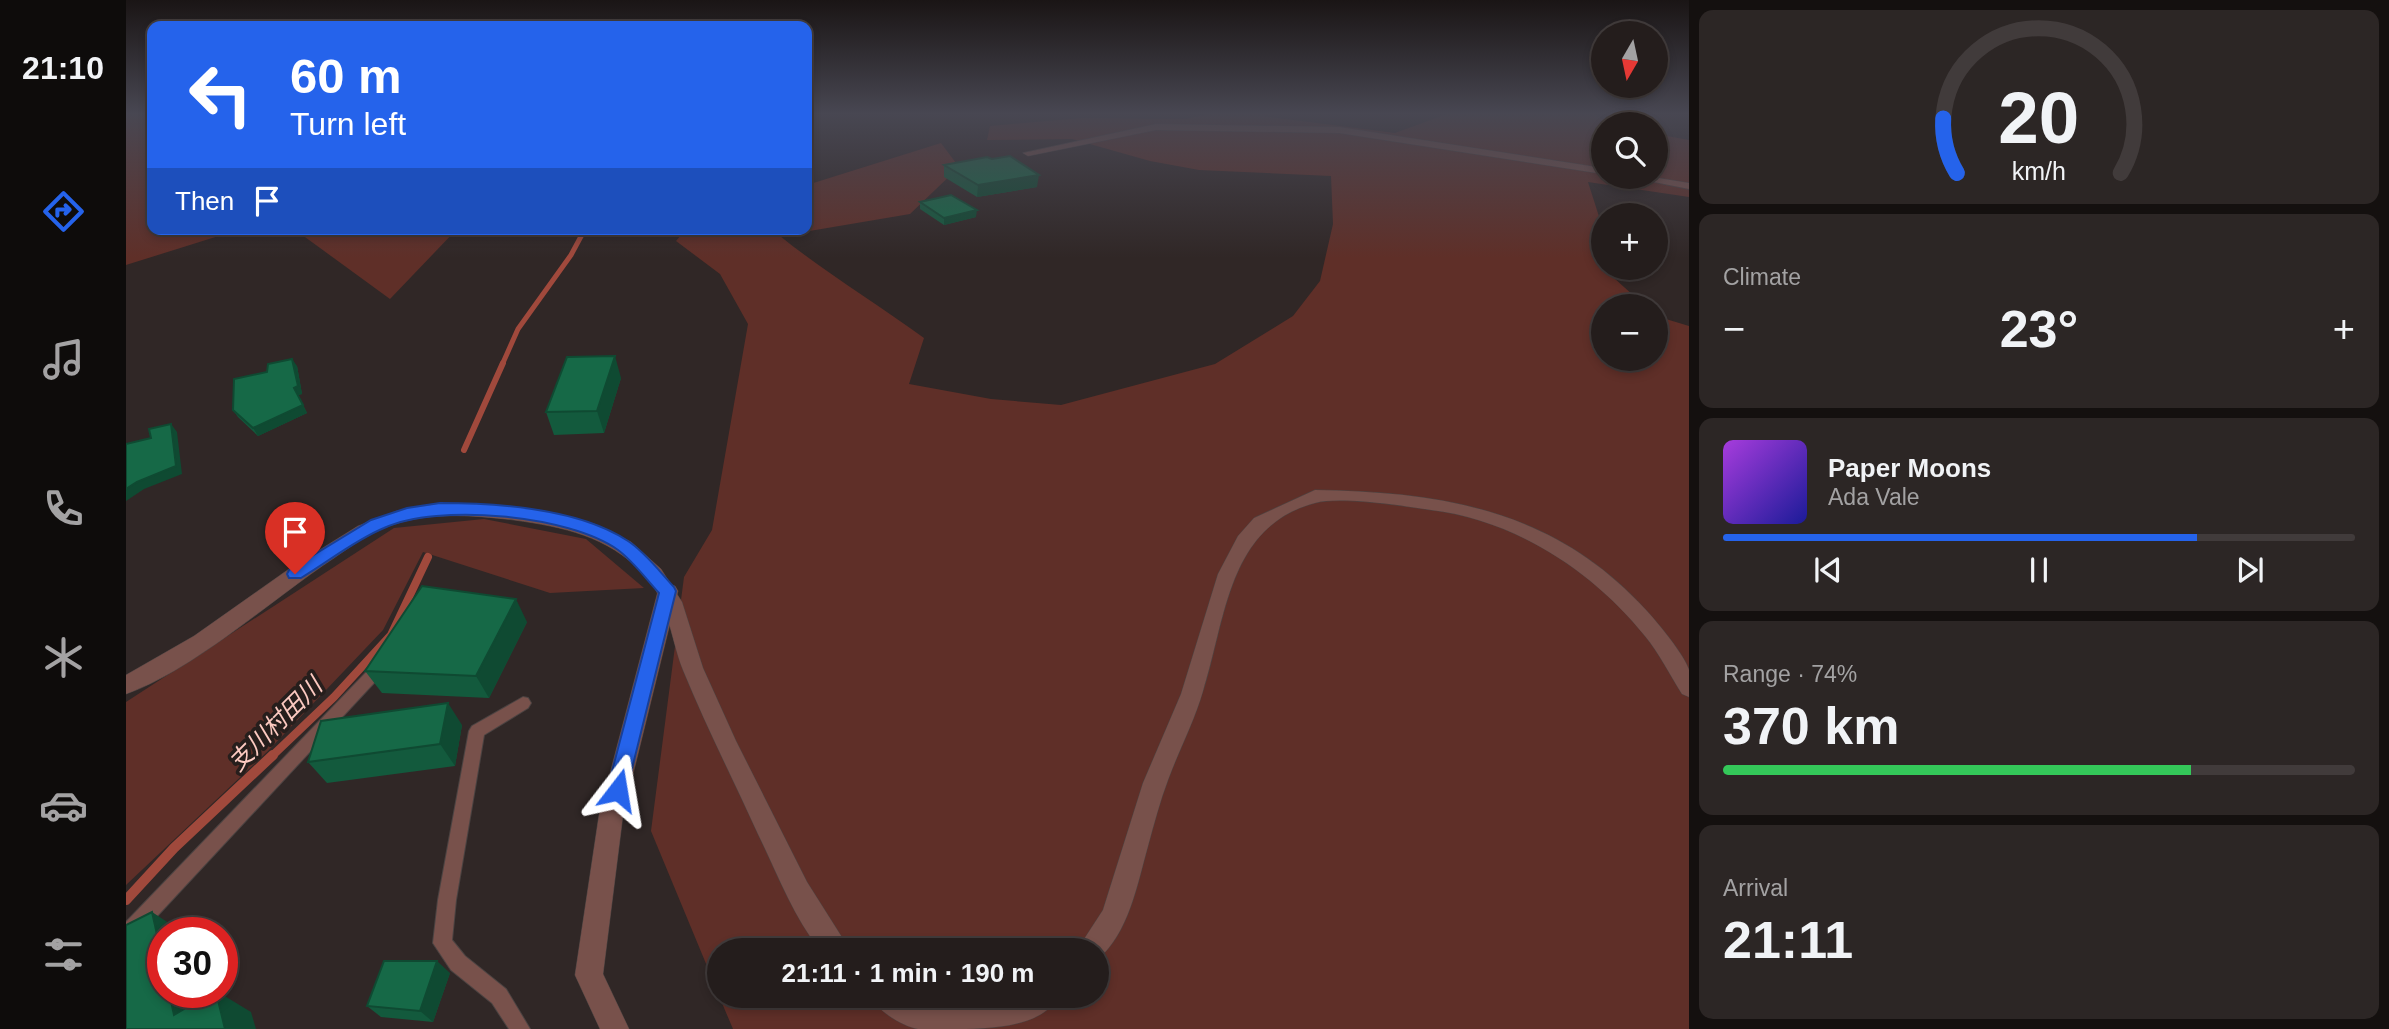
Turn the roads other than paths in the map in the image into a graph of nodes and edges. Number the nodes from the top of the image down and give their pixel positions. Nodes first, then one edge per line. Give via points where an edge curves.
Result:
1 (1539, 162) edge
2 (1591, 170) edge
3 (1668, 183) edge
4 (1689, 186) edge
5 (668, 591) junction
6 (393, 650) edge
7 (126, 685) edge
8 (1689, 688) edge
9 (523, 703) dead end
10 (126, 935) edge
11 (826, 938) edge
12 (1099, 938) edge
13 (906, 1008) edge
14 (1020, 1008) edge
15 (520, 1029) edge
16 (614, 1029) edge

1 - 2 street
3 - 4 street
5 - 7 street via 625,546 595,530 566,521 475,508 440,508 377,524 343,543 184,655
5 - 11 street via 692,667 724,738
5 - 16 street via 611,815 589,975
6 - 10 lane
8 - 12 street via 1654,632 1619,593 1556,548 1498,520 1449,506 1377,497 1315,496 1284,509 1259,522 1227,574 1192,694 1155,783 1114,917
9 - 15 lane via 477,731 442,943 458,963 499,996
13 - 14 street via 922,1017 980,1022

